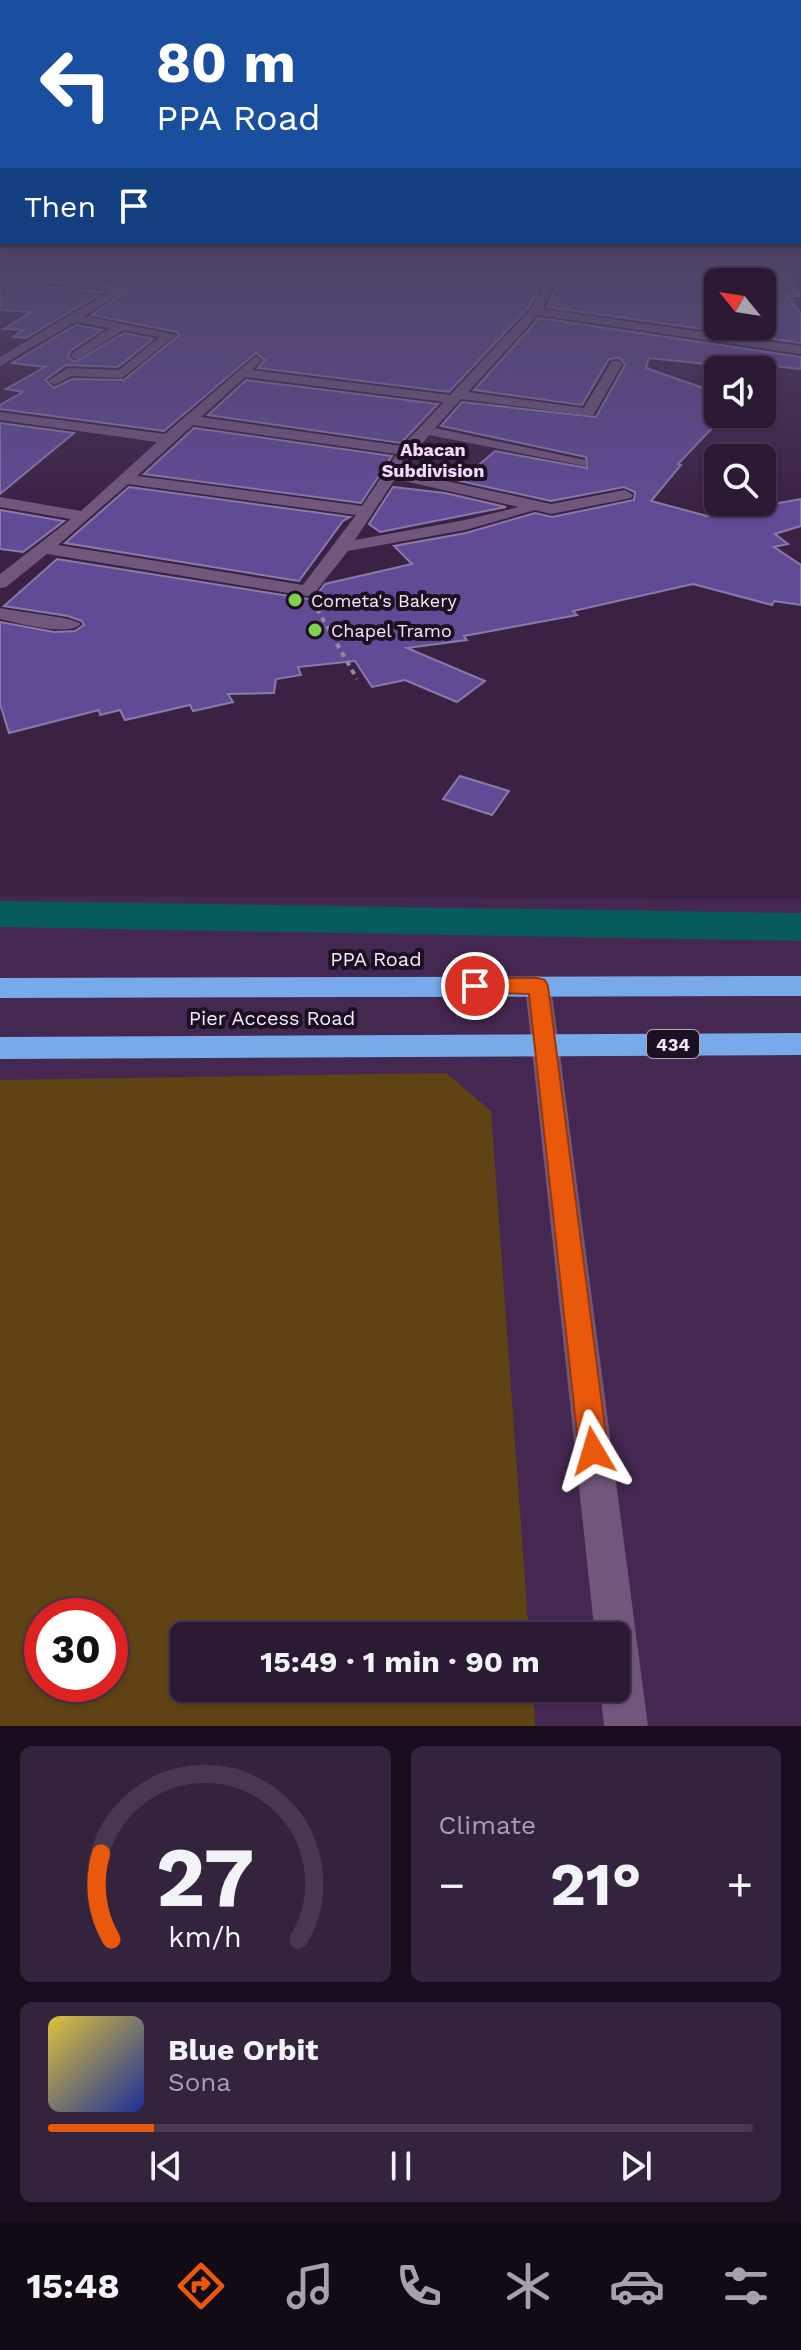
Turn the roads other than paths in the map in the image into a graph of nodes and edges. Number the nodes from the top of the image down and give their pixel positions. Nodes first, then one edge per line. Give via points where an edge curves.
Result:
1 (23, 349) edge
2 (88, 349) edge
3 (153, 349) edge
4 (499, 349) edge
5 (77, 356) dead end
6 (256, 360) dead end
7 (0, 362) edge
8 (616, 364) dead end
9 (244, 373) junction
10 (55, 381) dead end
11 (454, 396) junction
12 (0, 416) edge
13 (190, 420) junction
14 (427, 430) junction
15 (167, 439) junction
16 (406, 451) junction
17 (580, 463) dead end
18 (393, 474) junction
19 (125, 479) junction
20 (625, 495) dead end
21 (0, 502) edge
22 (534, 507) junction
23 (365, 511) junction
24 (84, 516) junction
25 (342, 547) junction
26 (43, 548) junction
27 (0, 583) edge
28 (0, 613) edge
29 (72, 624) dead end
30 (538, 986) junction
31 (801, 986) edge
32 (0, 988) edge
33 (545, 1044) junction
34 (801, 1044) edge
35 (0, 1048) edge
36 (614, 1622) edge
37 (623, 1702) edge
38 (626, 1726) edge

1 - 7 street
2 - 5 street
3 - 10 street via 122,374 68,372
4 - 11 street
6 - 9 street
8 - 11 street via 588,413
9 - 11 street
9 - 13 street
11 - 14 street
12 - 15 street
13 - 15 street
13 - 16 street
14 - 16 street
14 - 17 street
15 - 19 street
16 - 18 street
18 - 22 street
18 - 23 street
19 - 23 street
19 - 24 street
20 - 22 street via 551,509
21 - 24 street
22 - 25 street
23 - 25 street
24 - 26 street
25 - 26 street via 307,591
26 - 27 street
28 - 29 street
30 - 31 highway, PPA Road
30 - 32 highway, PPA Road
30 - 33 street
33 - 34 highway, 434
33 - 35 highway, Pier Access Road
33 - 36 street
37 - 38 street

